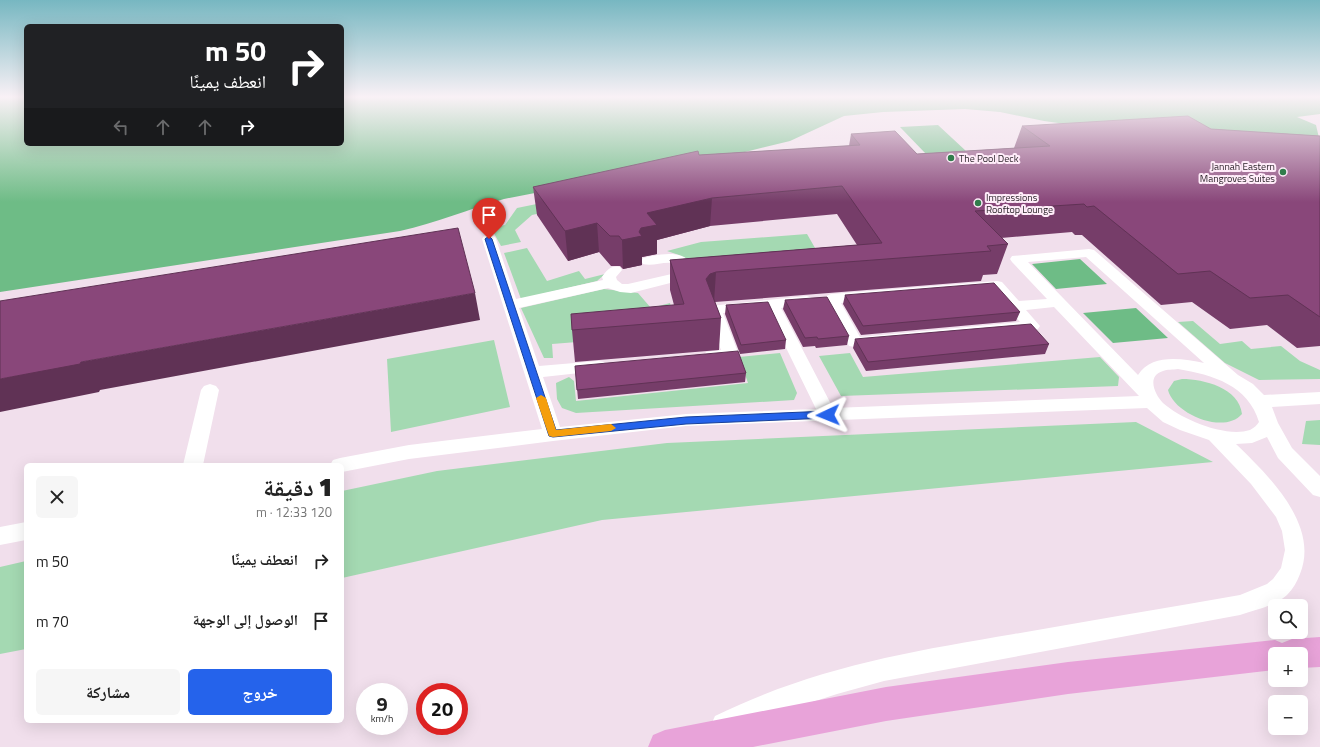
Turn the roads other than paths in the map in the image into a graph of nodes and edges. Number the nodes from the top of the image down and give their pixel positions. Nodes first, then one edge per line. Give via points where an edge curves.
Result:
1 (489, 239) dead end
2 (648, 261) dead end
3 (831, 299) junction
4 (1058, 302) junction
5 (511, 305) junction
6 (1015, 306) junction
7 (776, 311) dead end
8 (699, 357) edge
9 (612, 365) edge
10 (533, 372) junction
11 (1233, 380) junction
12 (210, 390) dead end
13 (1150, 398) junction
14 (1320, 398) edge
15 (1261, 402) junction
16 (828, 415) junction
17 (1269, 423) junction
18 (553, 434) junction
19 (1216, 436) junction
20 (193, 463) edge
21 (344, 464) edge
22 (1320, 489) edge
23 (24, 531) edge
24 (0, 536) edge
25 (1320, 652) edge
26 (1308, 653) edge
27 (1268, 656) edge
28 (696, 740) junction
29 (665, 747) edge

1 - 5 lane
2 - 5 lane via 676,258 685,263 687,270 681,276 638,288 624,289 613,276
3 - 6 lane via 997,285
3 - 6 lane via 855,342 1032,326
3 - 8 lane via 714,309 731,355
4 - 6 lane
4 - 11 lane via 1017,259 1089,253
4 - 13 lane
5 - 10 lane
7 - 16 lane
9 - 10 lane
10 - 18 lane
11 - 13 lane via 1196,366 1163,365 1145,377 1144,387
11 - 15 lane via 1249,390
12 - 20 lane
13 - 16 lane
13 - 19 lane via 1160,410 1176,421
14 - 15 lane
15 - 17 lane
16 - 18 lane via 686,420
17 - 19 lane via 1252,437
17 - 22 lane via 1285,453
18 - 21 lane via 409,452
19 - 28 lane via 1270,493 1283,510 1291,527 1296,545 1295,561 1289,576 1278,588 1261,598 1240,605 856,675 803,691 749,712
23 - 24 lane
25 - 26 main road
27 - 28 main road via 1068,678 902,702
28 - 29 main road

